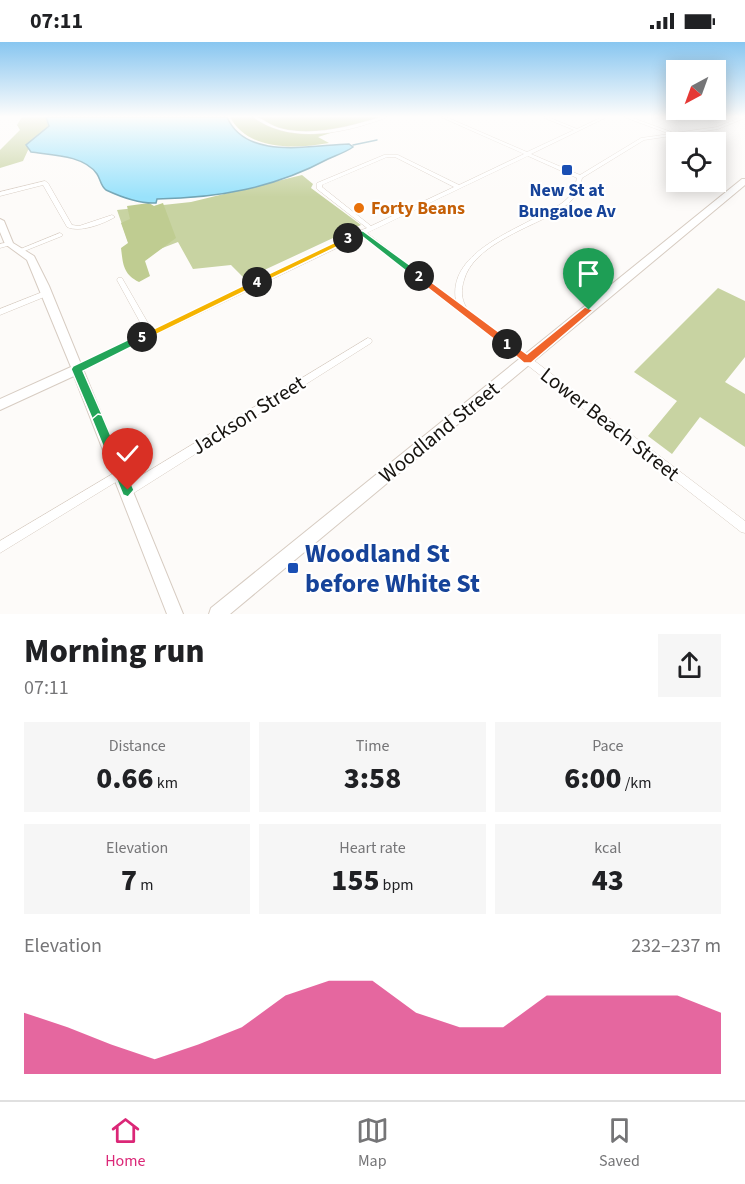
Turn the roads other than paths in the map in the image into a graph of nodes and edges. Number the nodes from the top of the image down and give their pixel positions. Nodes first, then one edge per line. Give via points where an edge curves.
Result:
1 (502, 144) edge
2 (547, 144) edge
3 (635, 144) edge
4 (525, 154) junction
5 (580, 177) junction
6 (745, 181) edge
7 (457, 186) junction
8 (0, 194) edge
9 (112, 217) dead end
10 (0, 221) edge
11 (370, 228) junction
12 (361, 232) junction
13 (60, 235) dead end
14 (11, 247) edge
15 (120, 280) dead end
16 (47, 293) junction
17 (0, 312) edge
18 (466, 313) junction
19 (150, 333) junction
20 (368, 340) dead end
21 (527, 360) junction
22 (77, 369) junction
23 (0, 405) edge
24 (121, 474) junction
25 (128, 490) junction
26 (745, 528) edge
27 (0, 547) edge
28 (175, 614) edge
29 (216, 614) edge

1 - 4 street
2 - 4 street
3 - 5 street
4 - 5 street
4 - 7 street
5 - 18 street via 576,191 564,204 473,258 457,293
6 - 21 street, Woodland Street
7 - 11 street
7 - 11 street via 396,156 386,156 319,184 319,189
8 - 9 street via 45,183 70,227 79,228
10 - 14 street
11 - 12 street
12 - 18 street, Lower Beach Street
12 - 19 street
13 - 14 street
14 - 16 street via 31,258
15 - 19 street
16 - 17 street
16 - 22 street
18 - 21 street, Lower Beach Street
19 - 22 street
20 - 25 street, Jackson Street
21 - 26 street, Lower Beach Street
21 - 29 street, Woodland Street
22 - 23 street
22 - 24 street
24 - 25 street
24 - 27 street
25 - 28 street

